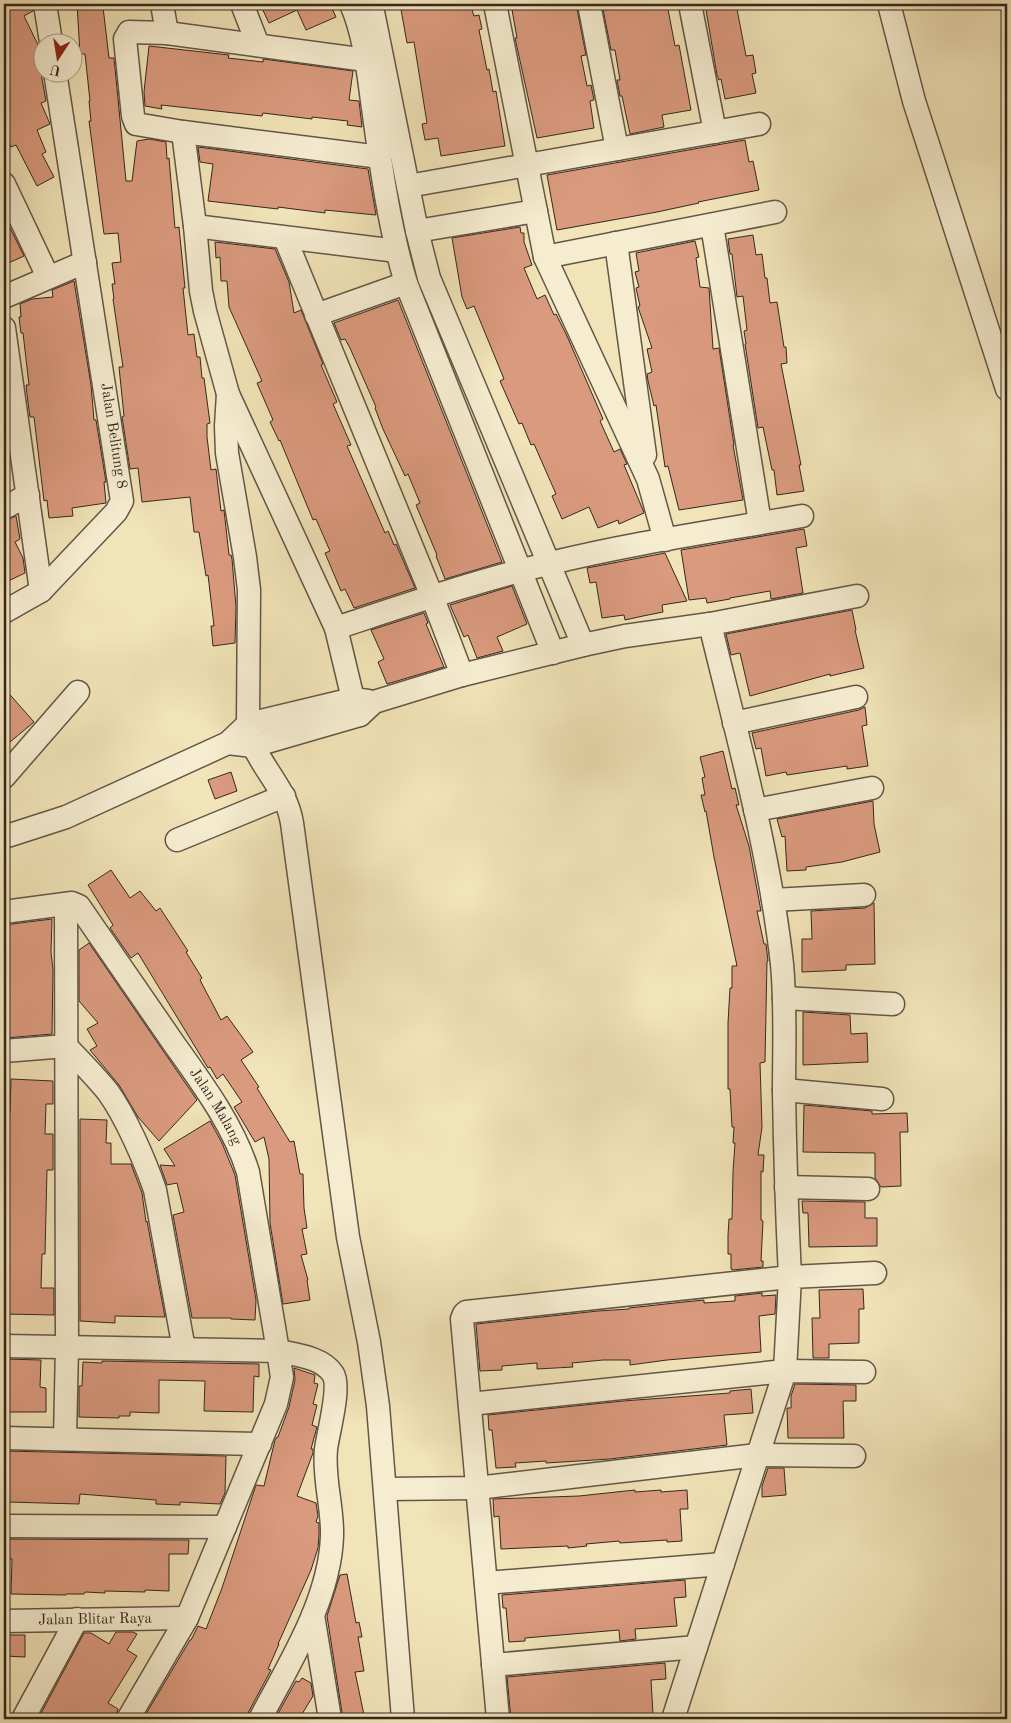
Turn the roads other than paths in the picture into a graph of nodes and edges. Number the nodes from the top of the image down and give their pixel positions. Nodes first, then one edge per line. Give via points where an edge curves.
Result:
1 (45, 4) edge
2 (162, 4) edge
3 (242, 4) edge
4 (351, 4) edge
5 (370, 4) edge
6 (495, 4) edge
7 (589, 4) edge
8 (690, 4) edge
9 (889, 4) edge
10 (49, 32) edge
11 (167, 33) junction
12 (258, 45) junction
13 (366, 60) junction
14 (57, 82) edge
15 (759, 124) dead end
16 (182, 132) junction
17 (715, 132) junction
18 (617, 149) junction
19 (380, 157) junction
20 (527, 165) junction
21 (4, 184) edge
22 (410, 196) junction
23 (389, 210) junction
24 (536, 211) junction
25 (775, 212) dead end
26 (712, 225) junction
27 (195, 226) junction
28 (417, 231) junction
29 (284, 238) junction
30 (616, 243) junction
31 (397, 251) junction
32 (545, 257) junction
33 (85, 265) junction
34 (48, 277) junction
35 (406, 283) junction
36 (4, 297) edge
37 (316, 315) junction
38 (4, 328) edge
39 (1007, 389) edge
40 (228, 394) junction
41 (10, 414) edge
42 (648, 479) junction
43 (28, 495) junction
44 (4, 508) edge
45 (802, 516) dead end
46 (760, 523) junction
47 (665, 540) junction
48 (549, 563) junction
49 (520, 570) junction
50 (41, 591) junction
51 (432, 596) junction
52 (856, 596) dead end
53 (4, 612) edge
54 (710, 624) junction
55 (336, 628) junction
56 (583, 645) junction
57 (552, 653) junction
58 (462, 675) junction
59 (78, 692) dead end
60 (856, 697) dead end
61 (362, 705) junction
62 (734, 723) junction
63 (248, 724) junction
64 (228, 743) junction
65 (253, 746) junction
66 (4, 777) edge
67 (872, 788) dead end
68 (284, 796) junction
69 (755, 810) junction
70 (4, 837) edge
71 (176, 840) dead end
72 (864, 895) dead end
73 (773, 900) junction
74 (66, 904) junction
75 (4, 912) edge
76 (784, 998) junction
77 (893, 1004) dead end
78 (66, 1046) junction
79 (4, 1051) edge
80 (95, 1077) junction
81 (67, 1088) junction
82 (784, 1090) junction
83 (882, 1099) dead end
84 (786, 1187) junction
85 (868, 1188) dead end
86 (875, 1273) dead end
87 (790, 1277) junction
88 (4, 1346) edge
89 (67, 1346) junction
90 (184, 1349) junction
91 (278, 1351) junction
92 (785, 1371) junction
93 (864, 1372) dead end
94 (470, 1404) junction
95 (4, 1438) edge
96 (65, 1439) junction
97 (260, 1444) junction
98 (757, 1455) junction
99 (854, 1456) dead end
100 (477, 1488) junction
101 (386, 1489) junction
102 (4, 1526) edge
103 (225, 1527) junction
104 (722, 1564) junction
105 (486, 1583) junction
106 (313, 1615) junction
107 (187, 1618) junction
108 (77, 1619) junction
109 (4, 1620) edge
110 (696, 1646) junction
111 (493, 1665) junction
112 (17, 1718) edge
113 (128, 1719) edge
114 (260, 1719) edge
115 (330, 1719) edge
116 (403, 1719) edge
117 (498, 1719) edge
118 (673, 1719) edge

1 - 10 street
2 - 11 street
3 - 12 street
4 - 13 street
5 - 22 street
6 - 20 street
7 - 18 street
8 - 17 street
9 - 39 street via 914,101
11 - 12 street
11 - 16 street via 129,32 126,35 133,116 136,124
12 - 13 street
13 - 19 street
14 - 33 street, Jalan Belitung 8
15 - 17 street
16 - 19 street
16 - 27 street
17 - 18 street
18 - 20 street
19 - 23 street
20 - 22 street
20 - 24 street
21 - 34 street
22 - 23 street
22 - 28 street
23 - 31 street
24 - 28 street
24 - 32 street
25 - 26 street
26 - 30 street
26 - 46 street
27 - 29 street
27 - 40 street via 205,311
28 - 48 street via 428,278
29 - 31 street
29 - 37 street
30 - 32 street
30 - 42 street
31 - 35 street
32 - 42 street
33 - 34 street
33 - 50 street, Jalan Belitung 8 via 122,501 116,512
34 - 36 street
35 - 37 street
35 - 49 street
37 - 51 street
38 - 41 street
40 - 55 street
40 - 63 street via 227,453 249,590
41 - 43 street
42 - 47 street
43 - 44 street
43 - 50 street
45 - 46 street
46 - 47 street
47 - 48 street
48 - 49 street
48 - 56 street
49 - 51 street
49 - 57 street
50 - 53 street, Jalan Belitung 8
51 - 55 street
51 - 58 street
52 - 54 street
54 - 56 street
54 - 62 street
55 - 61 street
56 - 57 street
57 - 58 street
58 - 61 street
59 - 66 street
60 - 62 street
61 - 63 street
61 - 65 street
62 - 69 street
63 - 64 street
63 - 65 street
64 - 65 street
64 - 70 street via 66,817
65 - 68 street
67 - 69 street
68 - 71 street
68 - 101 street via 290,809 348,1237 369,1342
69 - 73 street
72 - 73 street
73 - 76 street
74 - 75 street
74 - 78 street
74 - 91 street, Jalan Malang via 79,906 232,1132 248,1172
76 - 77 street
76 - 82 street
78 - 79 street
78 - 80 street
78 - 81 street
80 - 81 street
80 - 90 street via 119,1110 148,1168 155,1190
81 - 89 street
82 - 83 street
82 - 84 street
84 - 85 street
84 - 87 street
86 - 87 street
87 - 92 street
87 - 94 street via 466,1312 462,1319
88 - 89 street
89 - 90 street
89 - 96 street
90 - 91 street
91 - 97 street, Jalan Malang via 282,1377 276,1404
91 - 106 street via 319,1362 329,1369 336,1388 326,1450 326,1488 332,1536 323,1586
92 - 93 street
92 - 94 street
92 - 98 street
94 - 100 street
95 - 96 street
96 - 97 street
97 - 103 street, Jalan Malang
98 - 99 street
98 - 100 street
98 - 104 street
100 - 101 street
100 - 105 street
101 - 116 street
102 - 103 street
103 - 107 street, Jalan Malang
104 - 105 street
104 - 110 street
105 - 111 street
106 - 114 street
106 - 115 street
107 - 108 street, Jalan Blitar Raya
107 - 113 street, Jalan Malang
108 - 109 street, Jalan Blitar Raya
108 - 112 street
110 - 111 street
110 - 118 street
111 - 117 street

